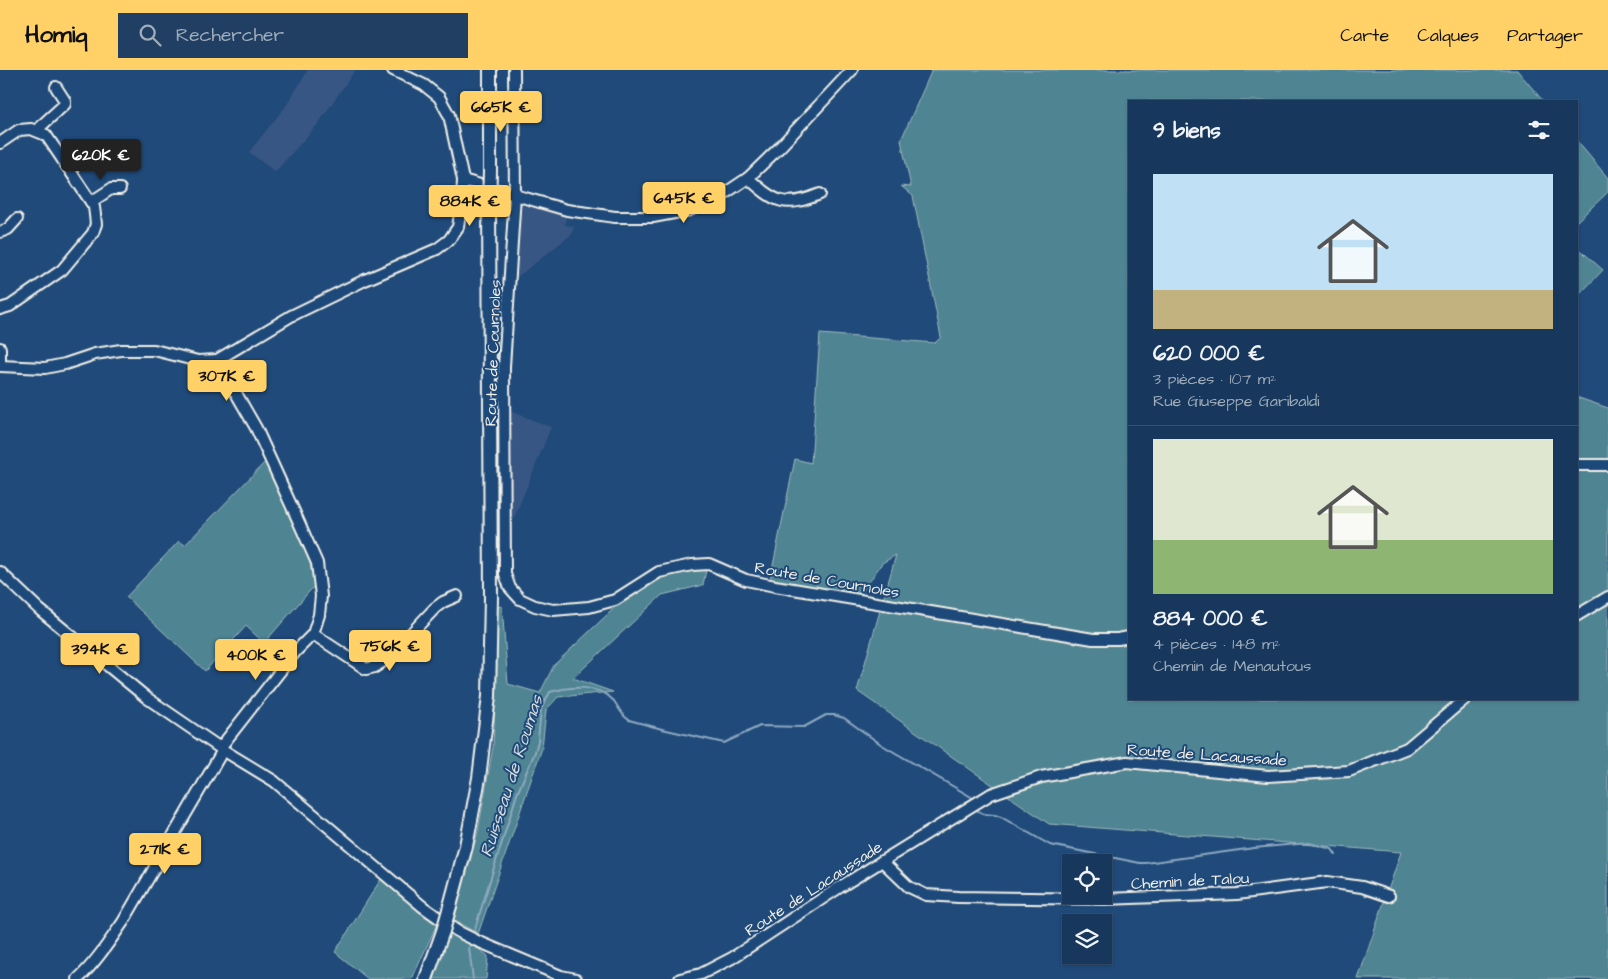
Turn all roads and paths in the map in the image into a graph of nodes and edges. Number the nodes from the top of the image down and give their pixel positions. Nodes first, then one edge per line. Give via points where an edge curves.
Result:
1 (393, 70) edge
2 (490, 70) edge
3 (514, 70) edge
4 (852, 70) edge
5 (56, 87) dead end
6 (38, 131) junction
7 (0, 143) edge
8 (748, 178) junction
9 (463, 180) junction
10 (120, 189) dead end
11 (820, 194) dead end
12 (515, 195) junction
13 (92, 202) junction
14 (16, 219) dead end
15 (0, 232) edge
16 (0, 309) edge
17 (0, 348) edge
18 (217, 360) junction
19 (0, 366) edge
20 (1578, 465) edge
21 (1608, 465) edge
22 (0, 572) edge
23 (457, 596) dead end
24 (1608, 597) edge
25 (1578, 615) edge
26 (313, 634) junction
27 (1128, 637) edge
28 (1464, 700) edge
29 (222, 749) junction
30 (882, 861) junction
31 (1389, 896) dead end
32 (561, 977) edge
33 (78, 979) edge
34 (426, 979) edge
35 (576, 979) edge
36 (680, 979) edge

1 - 9 street via 424,85 439,97 449,115
2 - 34 main road, bridge via 489,696 479,778 466,846
3 - 12 street, Route de Cournoles
4 - 8 street
5 - 6 street via 65,104
6 - 7 street via 19,130
6 - 13 street via 46,135
8 - 11 street via 767,195 783,202
8 - 12 street via 690,210 653,217 615,217 566,210
9 - 12 street
9 - 18 street via 458,227 437,249 291,316
10 - 13 street via 111,189
12 - 27 street, Route de Cournoles via 504,368 505,574 510,588 520,599 553,610 589,607 615,600 659,572 709,564 746,580 775,586 1093,639
13 - 16 street via 96,224 76,255 62,270 10,306
14 - 15 street via 8,229
17 - 19 street
18 - 19 street via 198,360 154,350 121,350 45,368
18 - 26 street via 256,428 317,563 321,596
20 - 21 street
22 - 29 street via 40,610 147,698
23 - 26 street via 435,608 375,668 366,669
24 - 25 street
26 - 29 street
28 - 30 street, Route de Lacaussade via 1407,748 1349,771 1268,776 1127,762 1041,777 991,794
29 - 32 street via 263,772 422,906 457,931
29 - 33 street via 123,922 106,948
30 - 31 street, Chemin de Talou via 909,887 926,895 1105,899 1236,894 1327,882
30 - 36 street, Route de Lacaussade via 732,958 701,974
32 - 35 street

